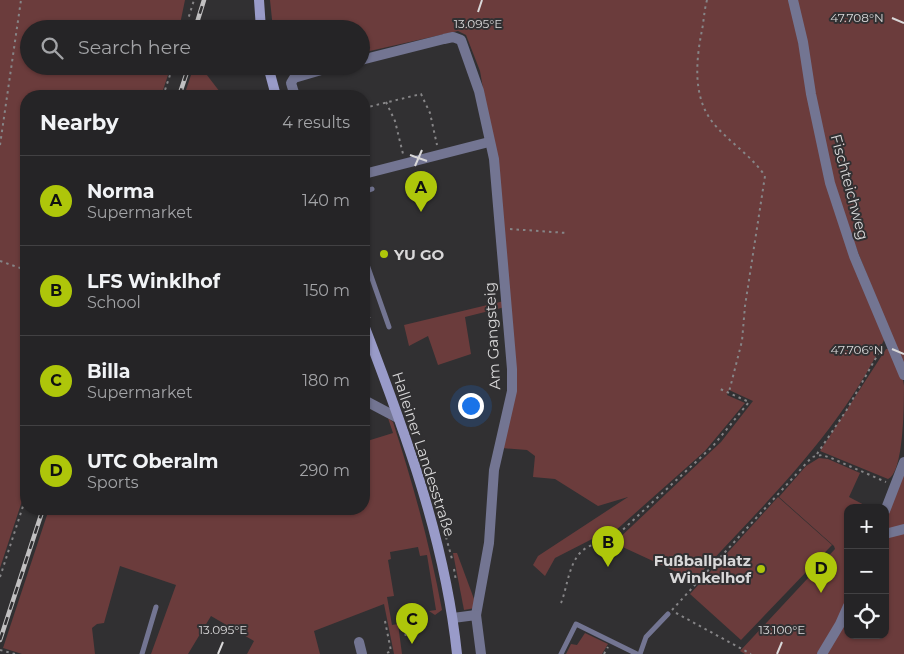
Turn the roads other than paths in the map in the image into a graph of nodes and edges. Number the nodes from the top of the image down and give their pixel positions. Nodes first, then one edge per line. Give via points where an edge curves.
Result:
1 (259, 0) edge
2 (793, 0) edge
3 (260, 20) edge
4 (370, 58) edge
5 (270, 75) edge
6 (304, 75) edge
7 (274, 90) edge
8 (293, 90) edge
9 (489, 142) junction
10 (370, 172) edge
11 (370, 276) edge
12 (389, 327) dead end
13 (370, 341) edge
14 (904, 375) edge
15 (370, 403) edge
16 (398, 418) junction
17 (904, 462) edge
18 (888, 504) edge
19 (904, 529) edge
20 (889, 533) edge
21 (156, 607) dead end
22 (668, 614) road end
23 (476, 615) junction
24 (844, 615) edge
25 (453, 618) junction
26 (359, 642) dead end
27 (142, 654) edge
28 (362, 654) edge
29 (457, 654) edge
30 (480, 654) edge
31 (561, 654) edge
32 (638, 654) edge
33 (822, 654) edge

1 - 3 main road
2 - 14 street, Fischteichweg via 830,183 854,256
4 - 9 street, Am Gangsteig via 444,39 461,40 479,91
5 - 7 main road
6 - 8 street via 294,78
9 - 10 street
9 - 23 street, Am Gangsteig via 497,182 512,391 494,470 489,543
11 - 12 lane
13 - 16 main road, Halleiner Landesstraße
15 - 16 street
16 - 25 main road, Halleiner Landesstraße via 425,497
17 - 18 street
19 - 20 street
21 - 27 lane
22 - 32 lane via 646,637
23 - 25 street
23 - 30 street, Am Gangsteig
24 - 33 street
25 - 29 main road, Halleiner Landesstraße
26 - 28 street
31 - 32 lane via 576,624

